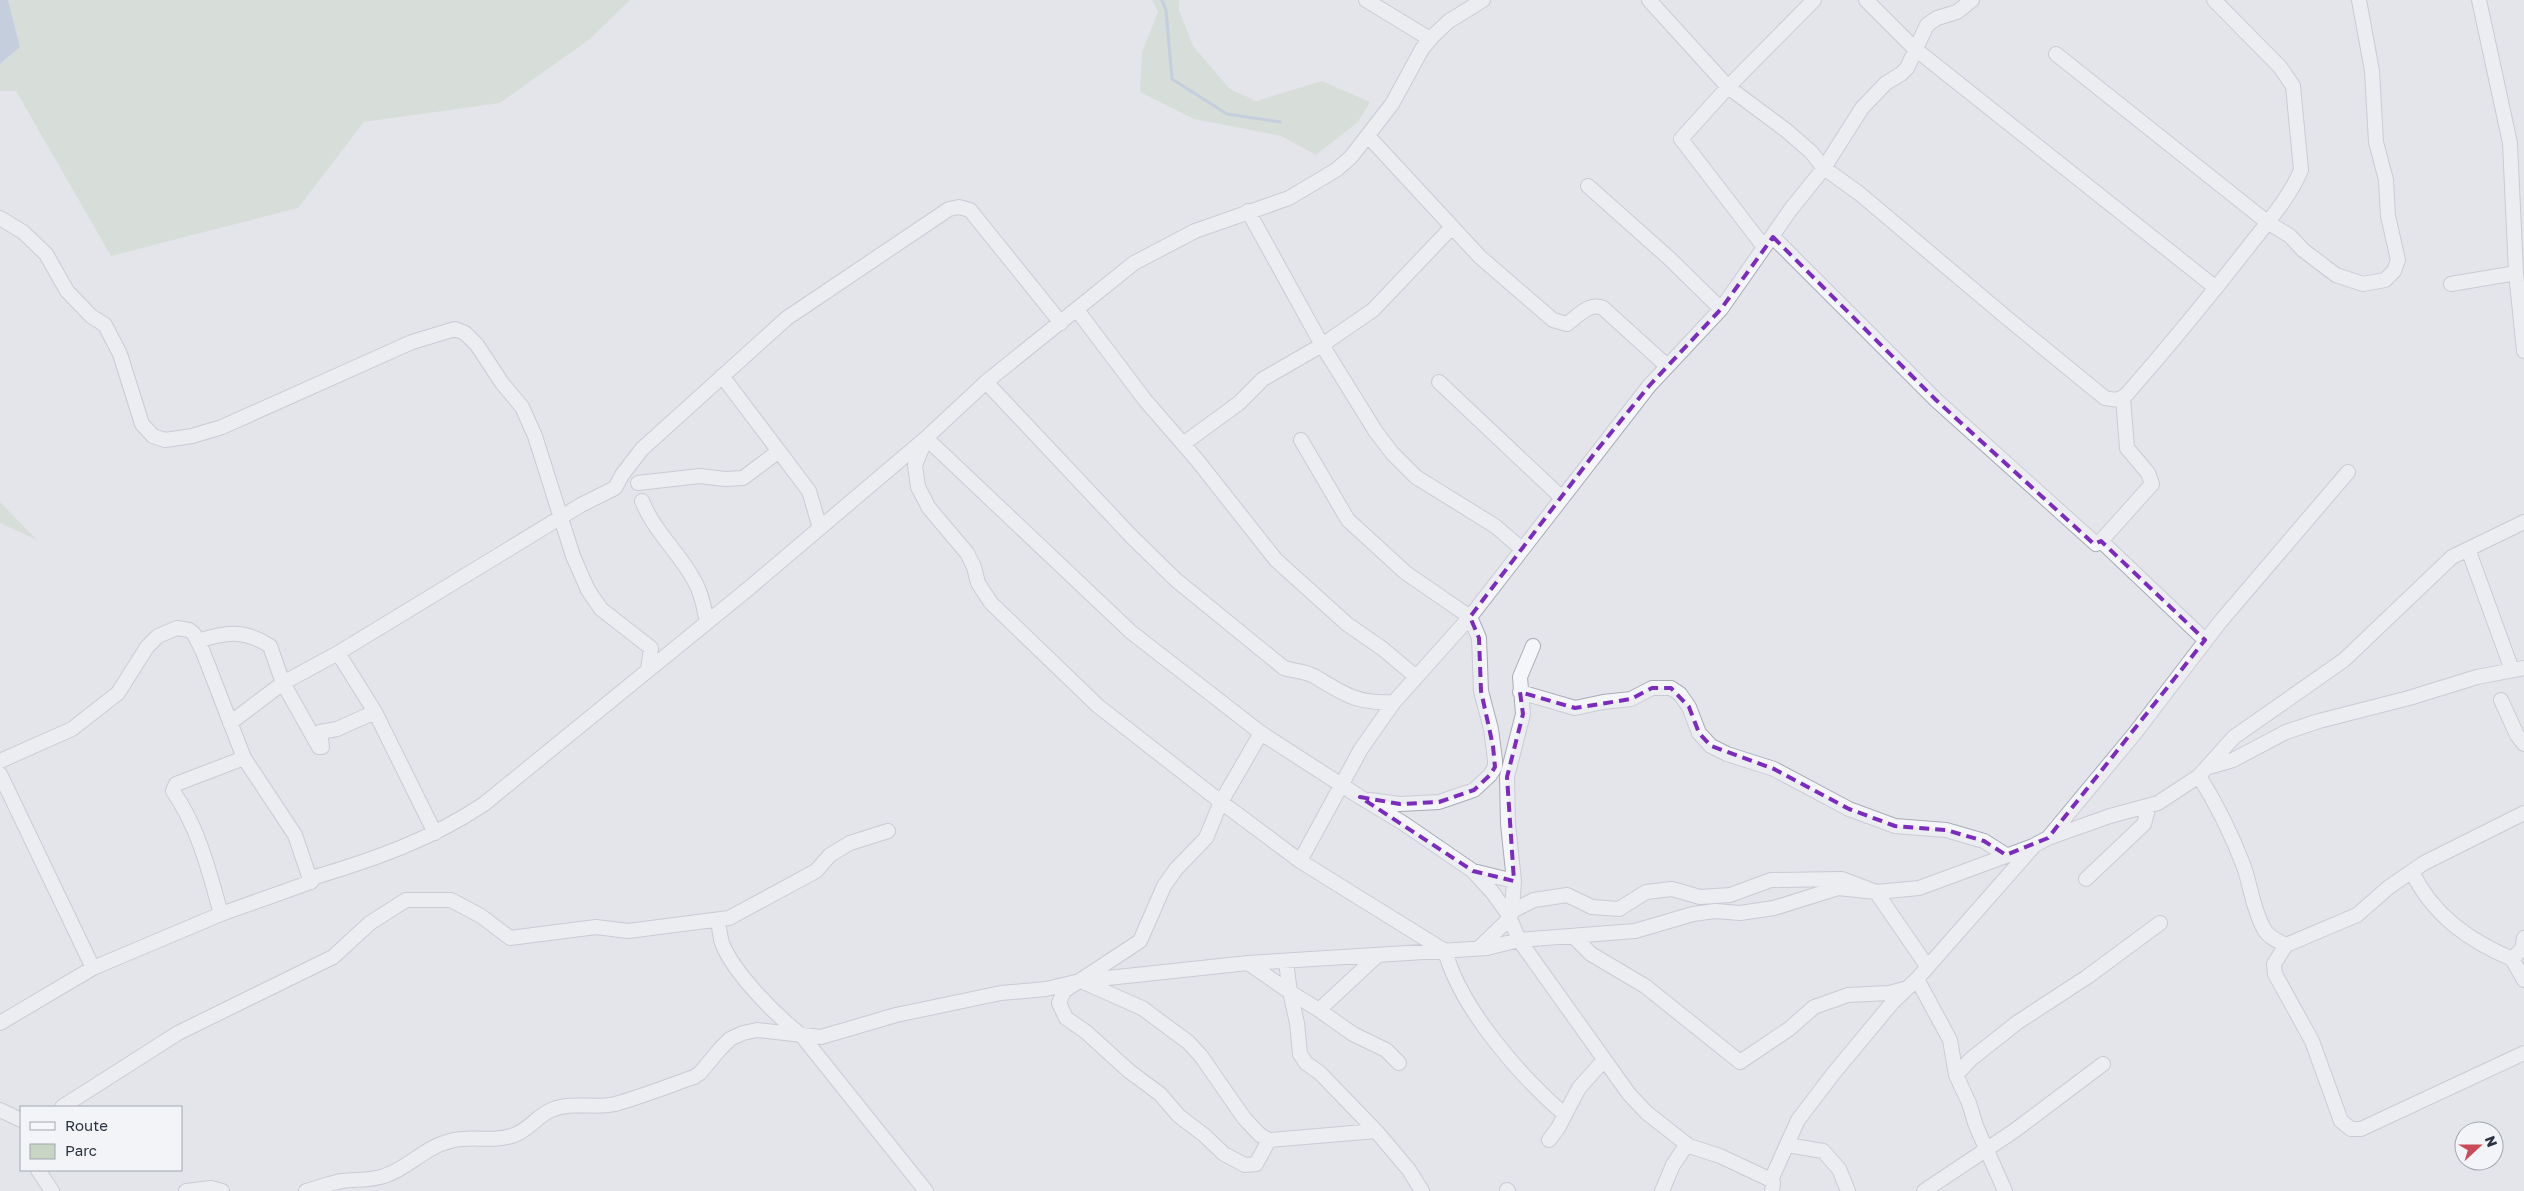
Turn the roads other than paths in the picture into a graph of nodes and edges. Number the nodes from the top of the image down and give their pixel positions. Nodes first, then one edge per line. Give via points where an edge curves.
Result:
1 (1366, 0) edge
2 (1483, 0) edge
3 (1648, 0) edge
4 (1814, 0) edge
5 (1866, 0) edge
6 (1972, 0) edge
7 (2214, 0) edge
8 (2359, 0) edge
9 (2479, 0) edge
10 (1430, 39) junction
11 (1914, 48) junction
12 (2056, 54) dead end
13 (1728, 87) junction
14 (1368, 136) junction
15 (1824, 168) junction
16 (1588, 186) dead end
17 (1248, 211) junction
18 (0, 218) edge
19 (2268, 222) junction
20 (1451, 228) junction
21 (1769, 242) junction
22 (2516, 273) junction
23 (2451, 284) dead end
24 (2216, 288) junction
25 (1721, 309) junction
26 (1077, 310) junction
27 (1061, 323) junction
28 (1322, 345) junction
29 (2524, 351) edge
30 (1667, 366) junction
31 (722, 376) junction
32 (986, 382) junction
33 (1439, 382) dead end
34 (2123, 398) junction
35 (926, 438) junction
36 (1301, 440) dead end
37 (1183, 444) junction
38 (779, 451) junction
39 (2348, 472) dead end
40 (638, 483) dead end
41 (1561, 497) junction
42 (642, 501) dead end
43 (561, 517) junction
44 (2524, 522) edge
45 (820, 528) junction
46 (2101, 541) junction
47 (1522, 549) junction
48 (2468, 549) junction
49 (1470, 617) junction
50 (707, 622) junction
51 (2205, 640) junction
52 (198, 642) junction
53 (1532, 646) dead end
54 (338, 653) junction
55 (2518, 669) edge
56 (648, 670) junction
57 (1415, 676) junction
58 (283, 683) junction
59 (1520, 692) junction
60 (2501, 700) dead end
61 (1394, 702) junction
62 (375, 712) junction
63 (230, 723) junction
64 (1260, 733) junction
65 (2524, 744) edge
66 (244, 758) junction
67 (0, 761) edge
68 (2204, 772) junction
69 (0, 774) edge
70 (1342, 784) junction
71 (1360, 798) junction
72 (1222, 802) junction
73 (2149, 806) junction
74 (2524, 813) edge
75 (888, 831) dead end
76 (434, 833) junction
77 (2048, 838) junction
78 (2033, 846) junction
79 (2006, 856) junction
80 (1300, 861) junction
81 (1473, 871) junction
82 (2412, 872) junction
83 (2086, 879) dead end
84 (1514, 880) junction
85 (311, 882) junction
86 (1876, 892) junction
87 (221, 914) junction
88 (1511, 915) junction
89 (718, 920) junction
90 (2160, 923) dead end
91 (1574, 937) junction
92 (2524, 938) edge
93 (1519, 940) junction
94 (2286, 945) junction
95 (1479, 948) junction
96 (1445, 951) junction
97 (1377, 956) junction
98 (2512, 959) junction
99 (1286, 962) junction
100 (1248, 963) junction
101 (1927, 966) junction
102 (93, 968) junction
103 (2524, 980) edge
104 (1080, 981) junction
105 (1912, 983) junction
106 (1290, 992) junction
107 (1319, 1010) junction
108 (0, 1023) edge
109 (802, 1036) junction
110 (2524, 1053) edge
111 (1604, 1060) junction
112 (1399, 1063) dead end
113 (2103, 1064) dead end
114 (1956, 1075) junction
115 (64, 1106) edge
116 (0, 1110) edge
117 (1565, 1115) junction
118 (20, 1120) edge
119 (1376, 1131) junction
120 (1269, 1140) junction
121 (1549, 1140) dead end
122 (1687, 1144) junction
123 (1787, 1145) junction
124 (1987, 1149) junction
125 (1781, 1160) junction
126 (39, 1171) edge
127 (1756, 1173) junction
128 (355, 1180) junction
129 (1772, 1185) edge
130 (52, 1191) edge
131 (186, 1191) edge
132 (222, 1191) edge
133 (306, 1191) edge
134 (366, 1191) edge
135 (926, 1191) edge
136 (1422, 1191) edge
137 (1662, 1191) edge
138 (1848, 1191) edge
139 (1924, 1191) edge
140 (2005, 1191) edge

1 - 10 street
2 - 10 street via 1448,21
3 - 13 street
4 - 13 street
5 - 11 street
6 - 11 street via 1957,12 1932,20
7 - 19 street via 2280,67 2293,86 2301,170
8 - 19 street via 2372,72 2376,142 2386,180 2388,216 2398,260 2394,271 2385,280 2363,284 2336,275
9 - 22 street via 2510,143
10 - 14 street via 1392,104
11 - 15 street via 1907,68 1886,83 1862,108
11 - 24 street
12 - 19 street
13 - 15 street via 1811,152
13 - 21 street via 1681,139
14 - 17 street via 1351,157 1314,185 1289,198
14 - 20 street
15 - 21 street
15 - 34 street via 1860,194 2105,398
16 - 25 street
17 - 26 street via 1164,246 1134,263
17 - 28 street
18 - 43 street via 23,232 46,254 67,291 91,316 105,324 120,354 142,424 153,436 165,440 222,427 412,342 455,329 477,344 522,407 535,436
19 - 24 street
20 - 28 street via 1373,310
20 - 30 street via 1552,320 1567,324 1597,305
21 - 25 street
21 - 46 street via 2091,542
22 - 23 street
22 - 29 street
24 - 34 street
25 - 30 street
26 - 27 street
26 - 37 street via 1145,400
27 - 31 street via 970,210 959,207 898,242 788,318
27 - 32 street
28 - 37 street via 1263,379 1239,403
28 - 47 street via 1376,432 1404,466 1495,526
30 - 41 street
31 - 38 street
31 - 43 street via 642,448 615,488
32 - 35 street
32 - 61 street via 1176,580 1284,668 1306,673 1359,700
33 - 41 street
34 - 46 street via 2127,448 2148,473 2152,484
35 - 45 street
35 - 64 street via 1108,612
35 - 72 street via 915,465 918,487 929,508 967,553 978,583 991,603 1098,706
36 - 49 street via 1341,510 1360,534 1406,573
37 - 57 street via 1276,560 1347,624 1383,648
38 - 40 street via 742,478 700,476
38 - 45 street via 811,495
39 - 51 street
41 - 47 street
42 - 50 street via 648,517 694,580
43 - 54 street
43 - 56 street via 573,556 601,609 651,648
44 - 48 street
45 - 50 street
46 - 51 street
47 - 49 street
48 - 55 street
48 - 68 street via 2438,568 2344,660 2234,737
49 - 57 street
49 - 71 street via 1479,638 1481,691 1491,730 1495,768 1474,790 1439,802 1400,804
50 - 56 street
51 - 77 street via 2135,733
52 - 58 street via 223,632 266,643 272,648
52 - 63 street
52 - 67 street via 194,634 184,628 158,636 147,647 118,693 96,712 72,729
53 - 59 street via 1520,677
54 - 58 street
54 - 62 street
55 - 68 street via 2477,676 2409,698 2319,721 2286,732
56 - 76 street via 492,798
57 - 61 street
58 - 62 street via 322,748 320,732 337,729
58 - 63 street
59 - 79 street via 1575,708 1631,699 1652,688 1671,688 1689,706 1699,733 1711,746 1774,769 1849,809 1895,826 1946,830 1984,841
59 - 84 street via 1523,714 1506,777
60 - 65 street
61 - 70 street via 1376,725
62 - 76 street
63 - 66 street
64 - 70 street
64 - 72 street
66 - 85 street via 295,835
66 - 87 street via 174,787 205,853
68 - 73 street
68 - 94 street via 2244,869 2264,931
69 - 102 street
70 - 71 street
70 - 80 street
71 - 81 street
72 - 80 street
72 - 104 street via 1201,845 1164,886 1140,941
73 - 77 street
73 - 83 street via 2144,824
74 - 82 street
75 - 89 street via 850,843 830,855 816,871 784,890 729,918
76 - 85 street via 401,849 315,877
77 - 78 street
78 - 79 street
78 - 101 street
79 - 86 street via 1919,888
80 - 96 street
81 - 84 street
81 - 88 street
82 - 94 street via 2357,915
82 - 98 street via 2420,888 2455,928
84 - 88 street
85 - 87 street
86 - 88 street via 1842,879 1771,880 1730,895 1700,898 1672,889 1646,892 1619,909 1592,907 1567,895 1534,900
86 - 91 street via 1838,888 1774,908 1693,914 1635,931
86 - 101 street
87 - 102 street
88 - 93 street
88 - 95 street
89 - 109 street via 722,943 739,969 778,1016
89 - 115 street via 628,931 596,927 510,938 481,916 451,900 406,900 370,923 333,957 178,1033
90 - 114 street via 2087,977 2018,1022
91 - 93 street
91 - 105 street via 1591,954 1646,986 1740,1062 1789,1029 1814,1007 1848,995 1889,993
92 - 98 street via 2522,949
93 - 95 street
93 - 111 street
94 - 110 street via 2274,964 2275,974 2312,1041 2341,1121 2351,1129 2361,1129
95 - 96 street
96 - 97 street
96 - 117 street via 1451,973 1483,1024 1526,1078
97 - 99 street
97 - 107 street
98 - 103 street
99 - 100 street
99 - 106 street
100 - 104 street
100 - 106 street
101 - 105 street
102 - 108 street
104 - 109 street via 896,1015 821,1037
104 - 120 street via 1142,1008 1188,1042 1244,1118
104 - 120 street via 1064,991 1059,1003 1066,1018 1160,1094 1179,1116 1224,1154 1245,1165 1256,1164
105 - 114 street via 1950,1040
105 - 123 street via 1892,1003 1802,1115
106 - 107 street
106 - 119 street via 1300,1054
107 - 112 street via 1352,1034 1386,1050
109 - 128 street via 757,1030 742,1033 720,1049 694,1077 614,1104 576,1104 551,1110 524,1130 500,1139 472,1137 432,1146 400,1169 383,1176
109 - 135 street
111 - 117 street via 1579,1088
111 - 122 street via 1631,1096
113 - 124 street
114 - 124 street
116 - 118 street
117 - 121 street
119 - 120 street
119 - 136 street
122 - 127 street
122 - 137 street
123 - 125 street
123 - 138 street via 1823,1151 1839,1169
124 - 139 street
124 - 140 street
125 - 127 street
125 - 129 street
126 - 130 street
127 - 129 street
128 - 133 street
128 - 134 street
131 - 132 street via 211,1188

